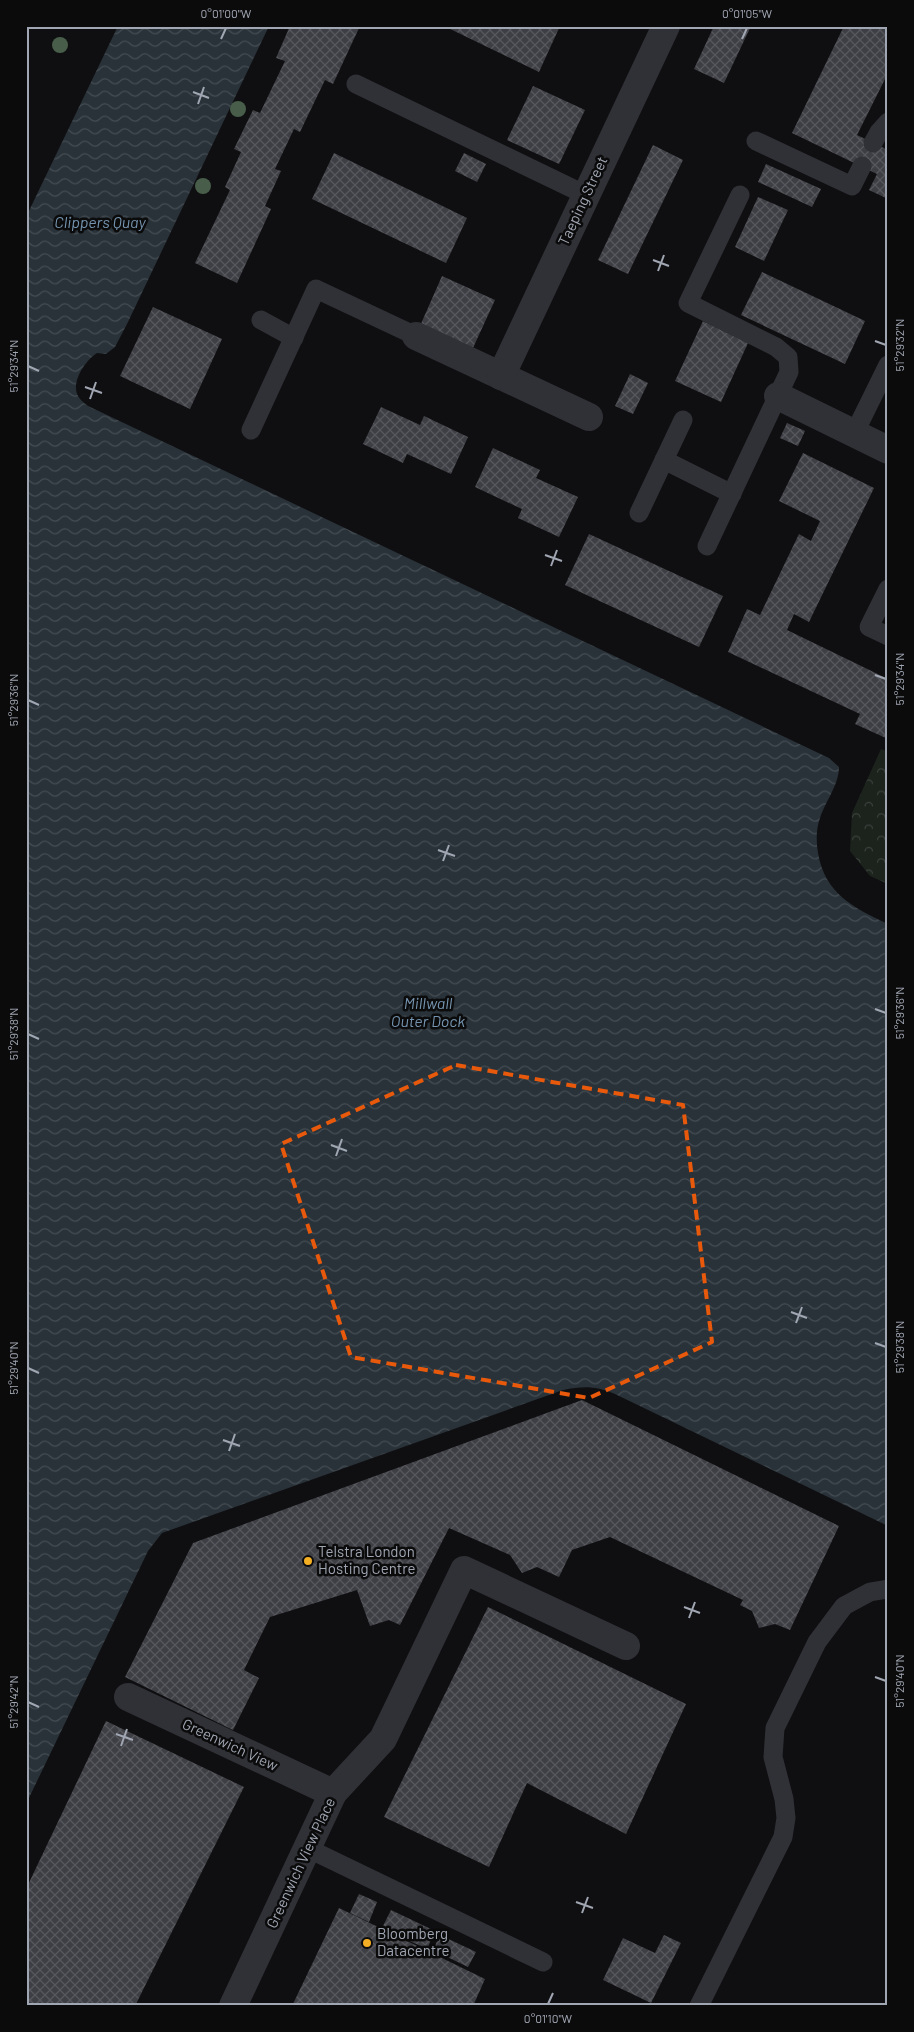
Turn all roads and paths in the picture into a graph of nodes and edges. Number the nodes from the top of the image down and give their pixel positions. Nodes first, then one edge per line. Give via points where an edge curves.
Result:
1 (666, 26) edge
2 (356, 84) dead end
3 (888, 122) edge
4 (756, 140) dead end
5 (873, 143) dead end
6 (862, 166) dead end
7 (586, 195) junction
8 (740, 195) dead end
9 (261, 320) dead end
10 (416, 336) joint
11 (294, 338) junction
12 (888, 365) edge
13 (501, 376) junction
14 (778, 396) junction
15 (589, 417) dead end
16 (683, 420) dead end
17 (251, 430) dead end
18 (854, 434) junction
19 (888, 450) edge
20 (664, 460) junction
21 (732, 494) junction
22 (639, 513) dead end
23 (707, 546) dead end
24 (888, 589) edge
25 (888, 636) edge
26 (888, 1589) edge
27 (626, 1646) dead end
28 (128, 1697) dead end
29 (333, 1794) junction
30 (307, 1848) junction
31 (543, 1962) dead end
32 (233, 2006) edge
33 (699, 2006) edge

1 - 7 street, Taeping Street
2 - 7 lane
3 - 5 lane
4 - 6 lane via 852,186
7 - 13 street, Taeping Street
8 - 14 lane via 688,303 776,347 788,357 789,372
9 - 11 lane
10 - 11 lane via 316,289
10 - 13 street
11 - 17 lane
12 - 18 lane
13 - 15 street
14 - 18 street
14 - 21 lane
16 - 20 lane
18 - 19 street
20 - 21 lane
20 - 22 lane
21 - 23 lane
24 - 25 lane via 869,627
26 - 33 lane via 870,1592 844,1606 817,1642 775,1728 773,1757 786,1818 782,1837
27 - 29 street, Greenwich View Place via 464,1570 383,1739
28 - 29 street, Greenwich View
29 - 30 street, Greenwich View Place
30 - 31 lane
30 - 32 street, Greenwich View Place

